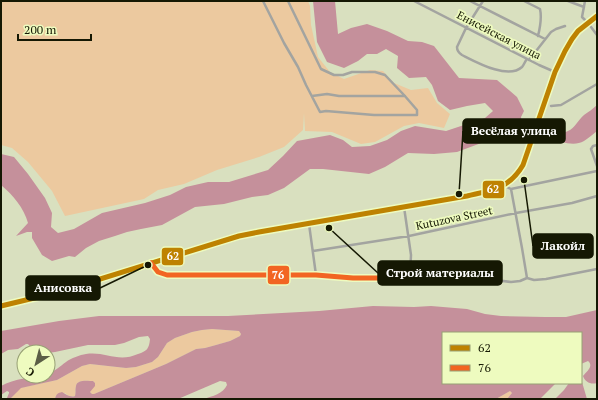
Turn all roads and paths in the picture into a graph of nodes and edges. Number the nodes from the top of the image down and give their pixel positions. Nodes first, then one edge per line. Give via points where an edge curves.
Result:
1 (263, 1) edge
2 (288, 1) edge
3 (414, 1) edge
4 (470, 1) edge
5 (483, 1) edge
6 (524, 1) edge
7 (568, 1) edge
8 (586, 1) edge
9 (479, 6) junction
10 (584, 7) junction
11 (597, 16) edge
12 (588, 23) junction
13 (565, 26) dead end
14 (466, 28) junction
15 (597, 35) edge
16 (538, 36) junction
17 (545, 39) junction
18 (528, 59) junction
19 (555, 72) junction
20 (597, 84) edge
21 (312, 96) junction
22 (406, 96) junction
23 (551, 106) dead end
24 (597, 145) edge
25 (597, 166) edge
26 (597, 170) edge
27 (503, 185) junction
28 (511, 189) junction
29 (597, 196) edge
30 (404, 207) junction
31 (516, 213) junction
32 (308, 224) junction
33 (409, 236) junction
34 (313, 251) junction
35 (150, 263) junction
36 (597, 269) edge
37 (316, 275) junction
38 (410, 275) junction
39 (526, 278) junction
40 (1, 306) edge

1 - 21 street
2 - 22 street via 321,69 334,75 352,72 375,72 385,75
3 - 14 street, Енисейская улица
4 - 9 street
5 - 9 street
6 - 16 street via 541,12
7 - 10 street
8 - 10 street
9 - 14 street
9 - 16 street
10 - 12 street via 582,17
11 - 12 main road
12 - 15 street
12 - 19 main road via 572,38
13 - 17 street via 551,32
14 - 18 street, Енисейская улица
14 - 18 street via 457,47 457,51 462,55 491,68 508,72 518,70
16 - 17 street
17 - 18 street
18 - 19 street, Енисейская улица
19 - 27 main road via 522,165 518,173
20 - 23 street via 561,105
21 - 22 street
21 - 22 street via 320,112 417,115 417,110
24 - 25 street via 591,149
26 - 28 street
27 - 28 street
27 - 30 main road via 467,196
28 - 31 street
29 - 31 street, Kutuzova Street
30 - 32 main road
30 - 33 street
31 - 33 street, Kutuzova Street
31 - 39 street
32 - 34 street
32 - 35 main road via 239,236
33 - 34 street, Kutuzova Street
33 - 38 street
34 - 37 street
35 - 37 street via 158,272 167,275
35 - 40 main road via 55,293
36 - 39 street via 546,279
37 - 38 street via 353,278 403,278
38 - 39 street via 415,279 443,281 511,282

